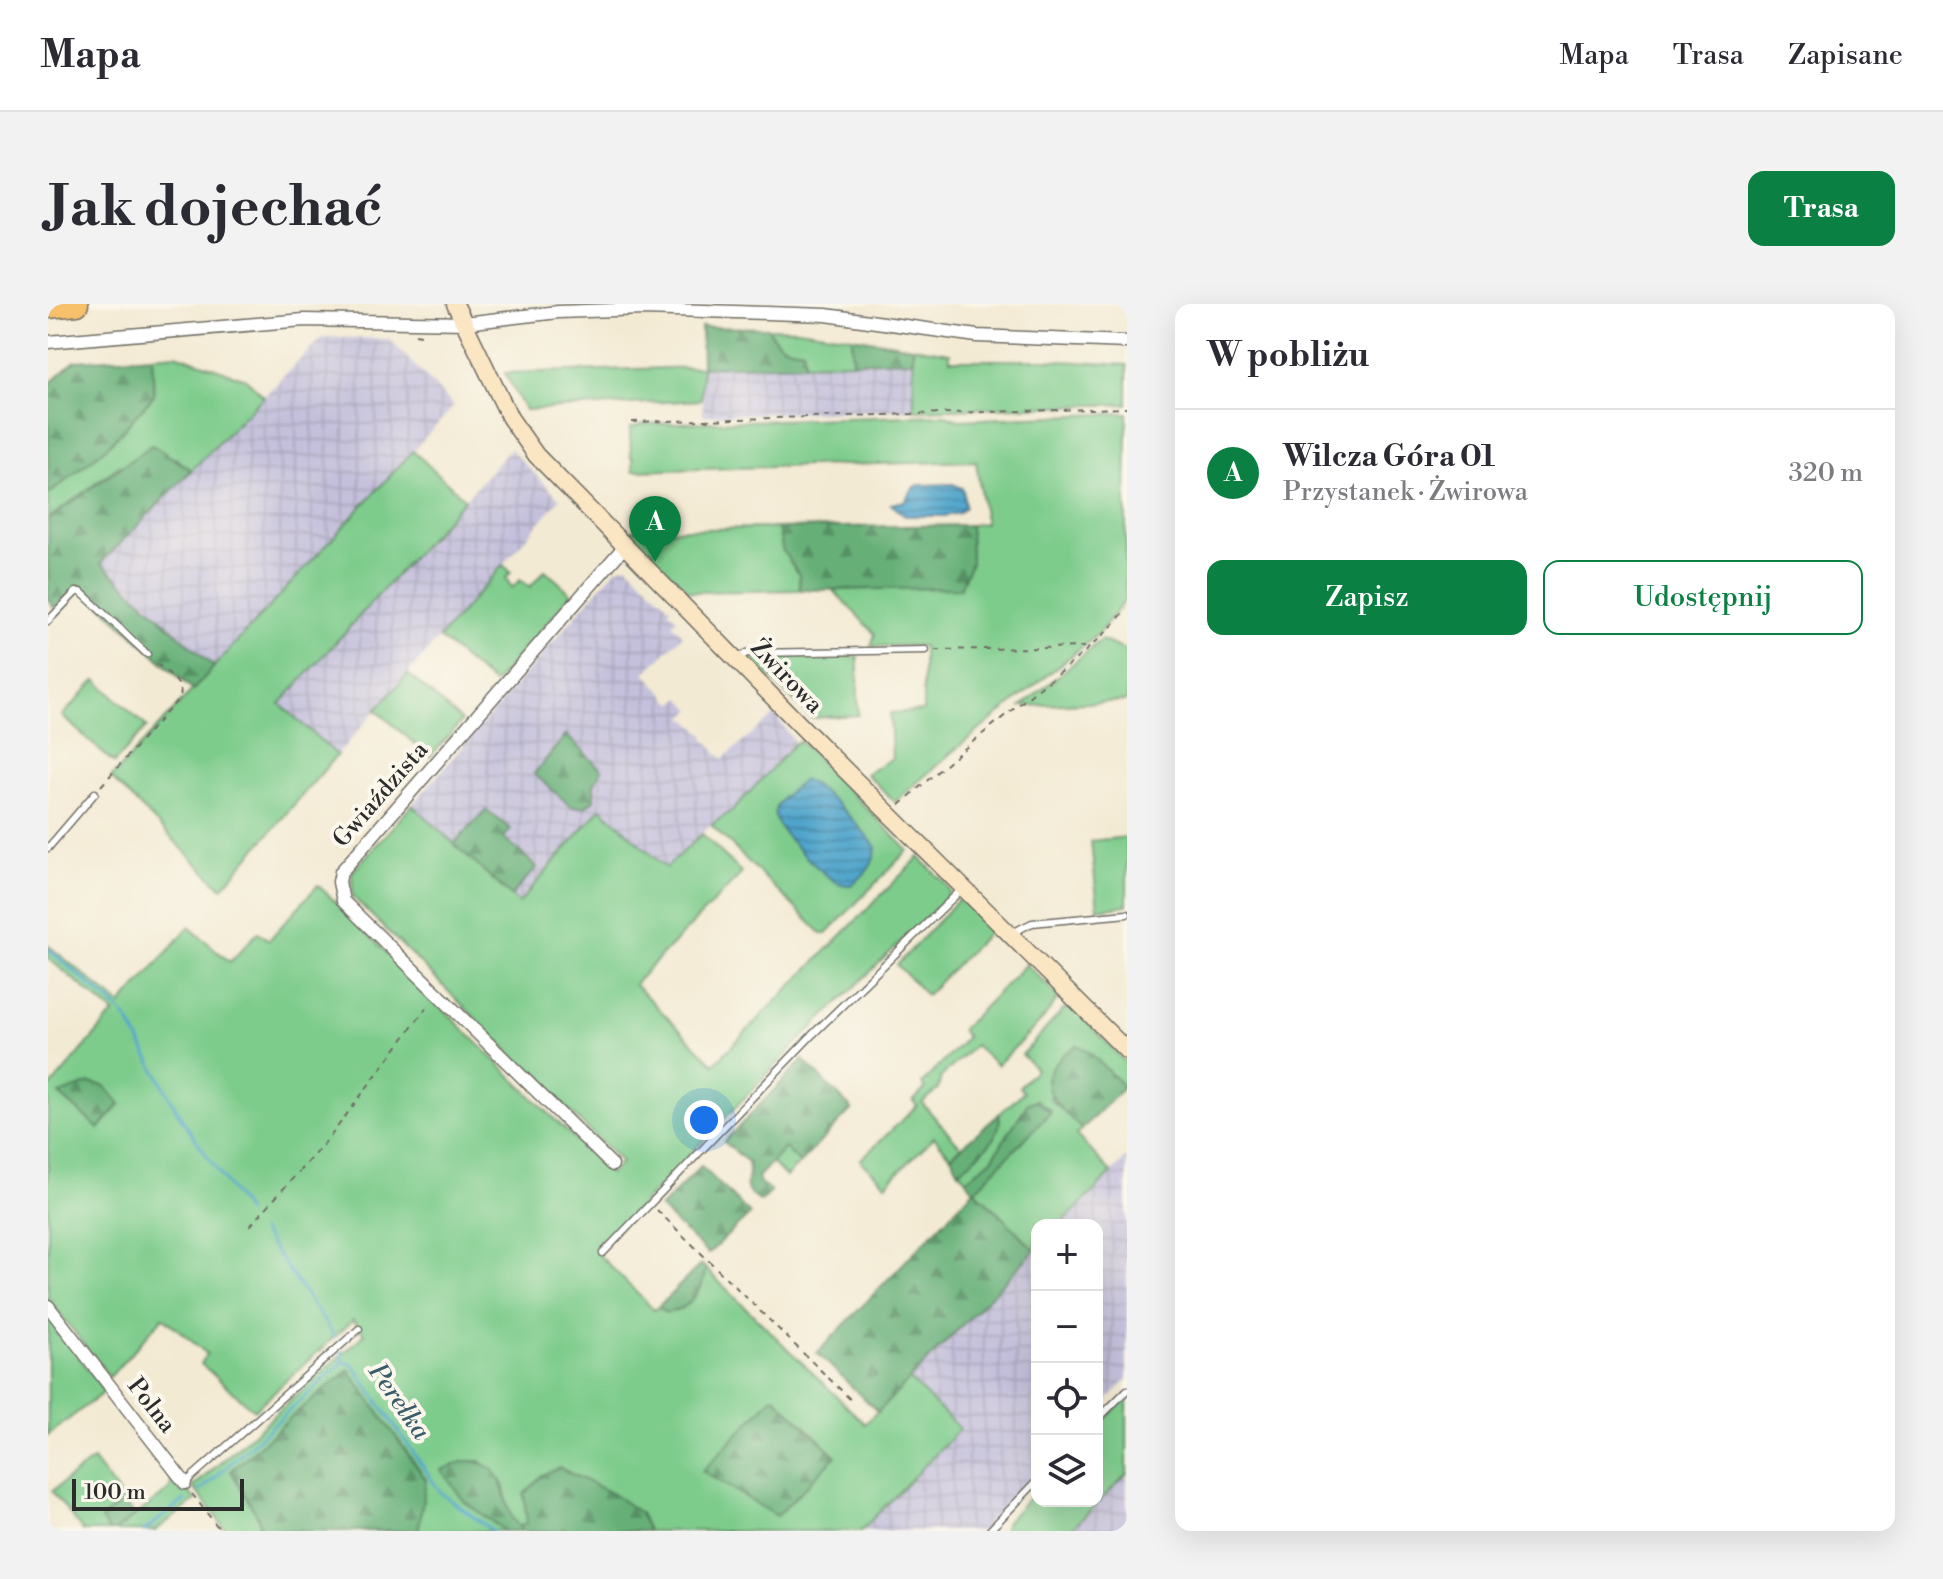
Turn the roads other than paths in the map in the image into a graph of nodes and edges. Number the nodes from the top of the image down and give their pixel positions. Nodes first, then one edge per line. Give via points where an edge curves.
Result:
1 (77, 304) edge
2 (455, 304) edge
3 (48, 307) edge
4 (465, 323) junction
5 (48, 342) edge
6 (1127, 342) edge
7 (624, 547) junction
8 (48, 621) edge
9 (926, 650) road end
10 (147, 654) road end
11 (737, 659) junction
12 (95, 793) road end
13 (48, 848) edge
14 (964, 887) junction
15 (1127, 914) edge
16 (1010, 934) junction
17 (1127, 1051) edge
18 (612, 1165) dead end
19 (603, 1253) dead end
20 (48, 1306) edge
21 (359, 1329) dead end
22 (1127, 1390) edge
23 (1103, 1414) edge
24 (185, 1483) joint
25 (1031, 1487) edge
26 (989, 1531) edge

1 - 3 highway
2 - 4 street, Żwirowa
4 - 5 street via 304,320
4 - 6 street via 558,312 673,310 826,315 977,336
4 - 7 street, Żwirowa via 525,442
7 - 11 street, Żwirowa
7 - 18 street, Gwiaździsta via 341,872 339,882 343,901
8 - 10 lane via 81,592
9 - 11 lane via 747,653
11 - 14 street, Żwirowa
12 - 13 lane
14 - 16 street, Żwirowa
14 - 19 lane via 812,1035
15 - 16 lane via 1032,923
16 - 17 street, Żwirowa
20 - 24 street, Polna
21 - 24 lane
22 - 23 lane
25 - 26 lane

